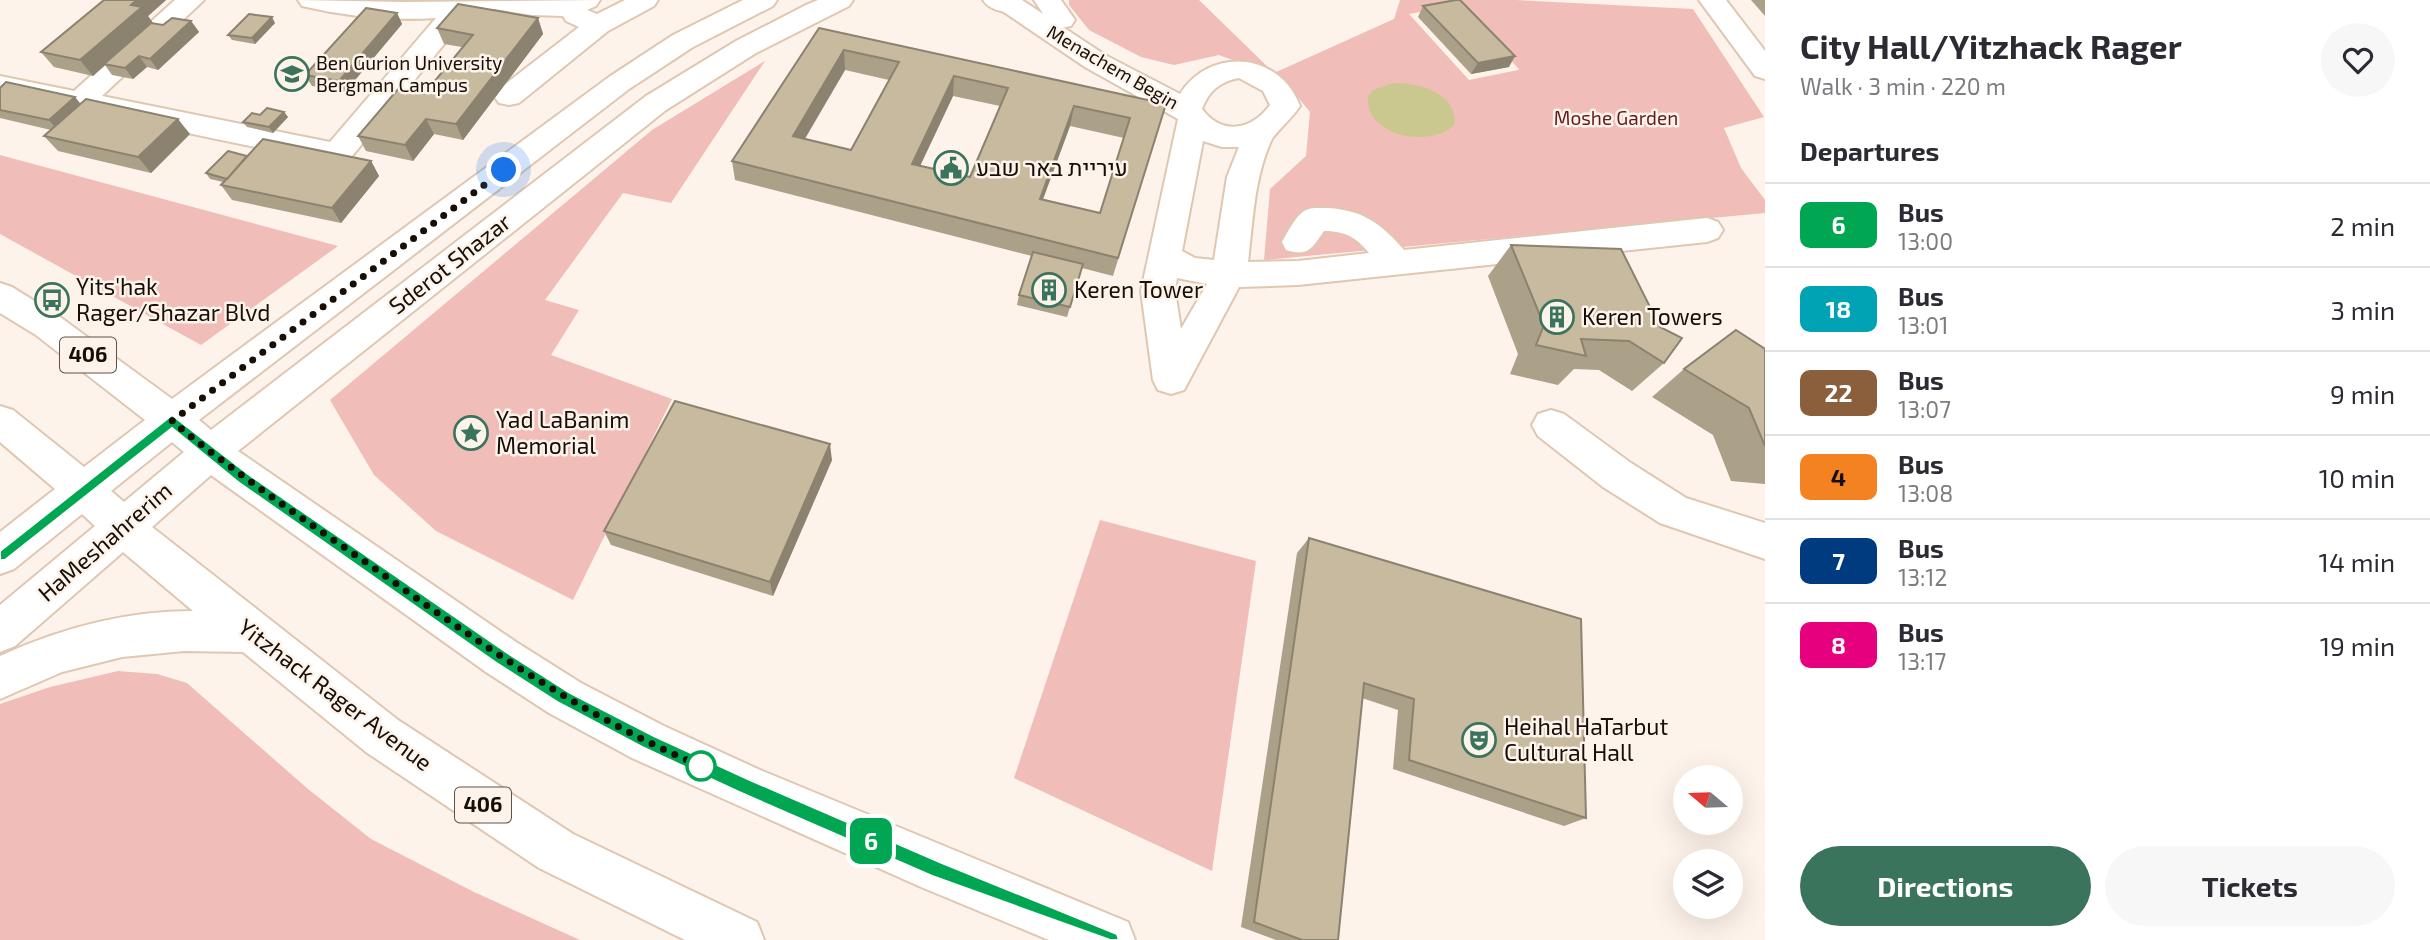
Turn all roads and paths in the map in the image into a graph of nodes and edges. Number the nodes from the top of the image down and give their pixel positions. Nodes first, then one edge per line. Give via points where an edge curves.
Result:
1 (191, 0) edge
2 (311, 0) edge
3 (645, 0) edge
4 (764, 0) edge
5 (1712, 0) edge
6 (498, 1) edge
7 (840, 1) edge
8 (1012, 1) edge
9 (459, 8) junction
10 (1054, 10) edge
11 (582, 11) edge
12 (1765, 70) edge
13 (1211, 77) junction
14 (0, 85) edge
15 (509, 96) dead end
16 (80, 101) junction
17 (1190, 115) junction
18 (1260, 132) junction
19 (1707, 230) dead end
20 (1298, 242) dead end
21 (1164, 256) junction
22 (1396, 263) junction
23 (1229, 275) junction
24 (0, 296) edge
25 (0, 421) edge
26 (172, 421) junction
27 (1551, 425) dead end
28 (210, 452) junction
29 (83, 491) junction
30 (125, 527) junction
31 (1765, 541) edge
32 (0, 556) edge
33 (0, 632) edge
34 (251, 632) junction
35 (0, 677) edge
36 (739, 940) edge
37 (1111, 940) edge

1 - 16 main road
2 - 9 main road via 402,12
3 - 11 main road
4 - 26 main road, Sderot Shazar via 683,41 619,83
5 - 12 main road
6 - 9 main road
6 - 11 main road
7 - 28 main road, Sderot Shazar via 716,63 656,103
8 - 10 main road, Menachem Begin
8 - 17 main road, Menachem Begin via 1095,61
9 - 16 main road via 337,154
10 - 13 main road, Menachem Begin via 1098,43 1158,73
11 - 15 main road
13 - 17 main road via 1191,97
13 - 18 main road via 1239,69 1275,84 1285,106 1278,120
14 - 16 main road
17 - 18 main road via 1202,128 1223,136 1238,138
17 - 21 main road
18 - 23 main road via 1243,177
19 - 22 main road
20 - 22 main road via 1315,219 1346,219 1368,229
21 - 23 main road via 1188,269
21 - 23 main road via 1158,291 1171,380
22 - 23 main road
24 - 26 main road, 406 via 95,360
25 - 29 main road, Yitzhack Rager Avenue / 406
26 - 28 main road, 406
26 - 29 main road
27 - 31 main road via 1674,511
28 - 30 main road, HaMeshahrerim
28 - 37 main road, 406 via 565,698 744,786
29 - 30 main road, Yitzhack Rager Avenue / 406
29 - 32 main road
30 - 33 main road, HaMeshahrerim
30 - 34 main road, Yitzhack Rager Avenue / 406
34 - 35 main road via 195,629 112,637
34 - 36 main road, Yitzhack Rager Avenue / 406 via 382,736 502,817 556,851

